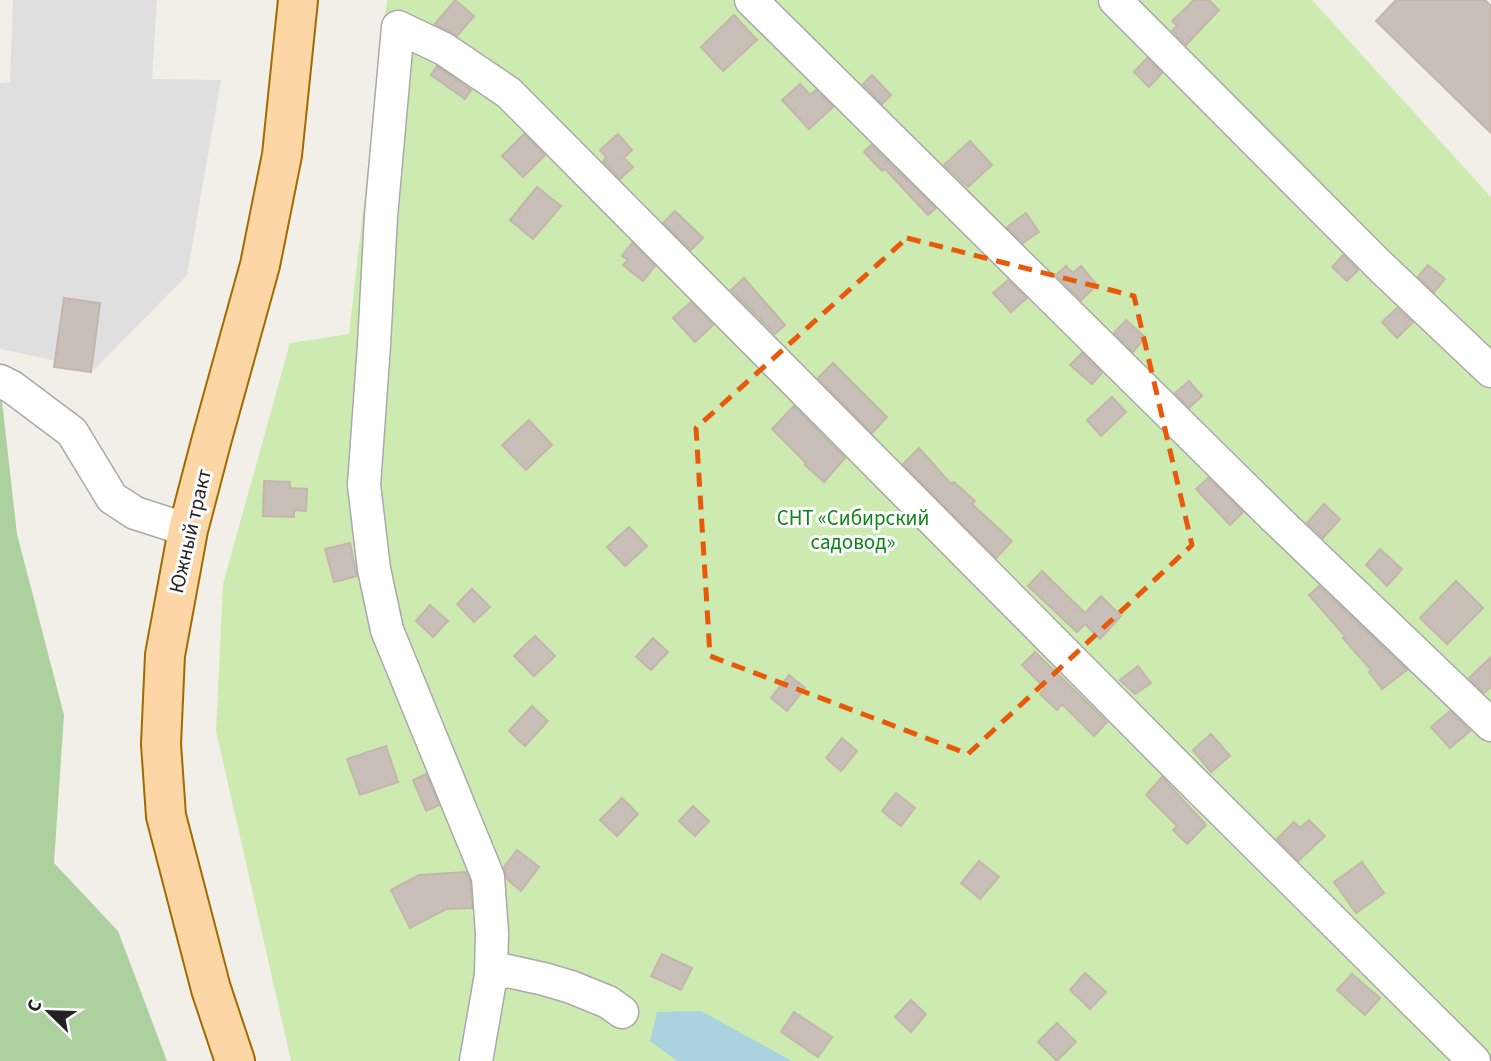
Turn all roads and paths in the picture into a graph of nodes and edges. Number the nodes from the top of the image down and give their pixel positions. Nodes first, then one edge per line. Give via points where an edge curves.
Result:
1 (298, 0) edge
2 (751, 0) edge
3 (1115, 0) edge
4 (399, 14) edge
5 (1491, 371) edge
6 (0, 380) edge
7 (188, 530) junction
8 (1491, 725) edge
9 (491, 975) junction
10 (622, 1012) dead end
11 (235, 1061) edge
12 (476, 1061) edge
13 (1474, 1061) edge

1 - 7 main road, Южный тракт via 282,155 261,265
2 - 8 lane
3 - 5 lane
4 - 9 lane via 364,485 387,629 488,877
4 - 13 lane via 509,93
6 - 7 lane via 72,432 113,498 135,513
7 - 11 main road, Южный тракт via 165,655 161,744 166,816 211,989
9 - 10 lane via 508,971 544,979
9 - 12 lane

